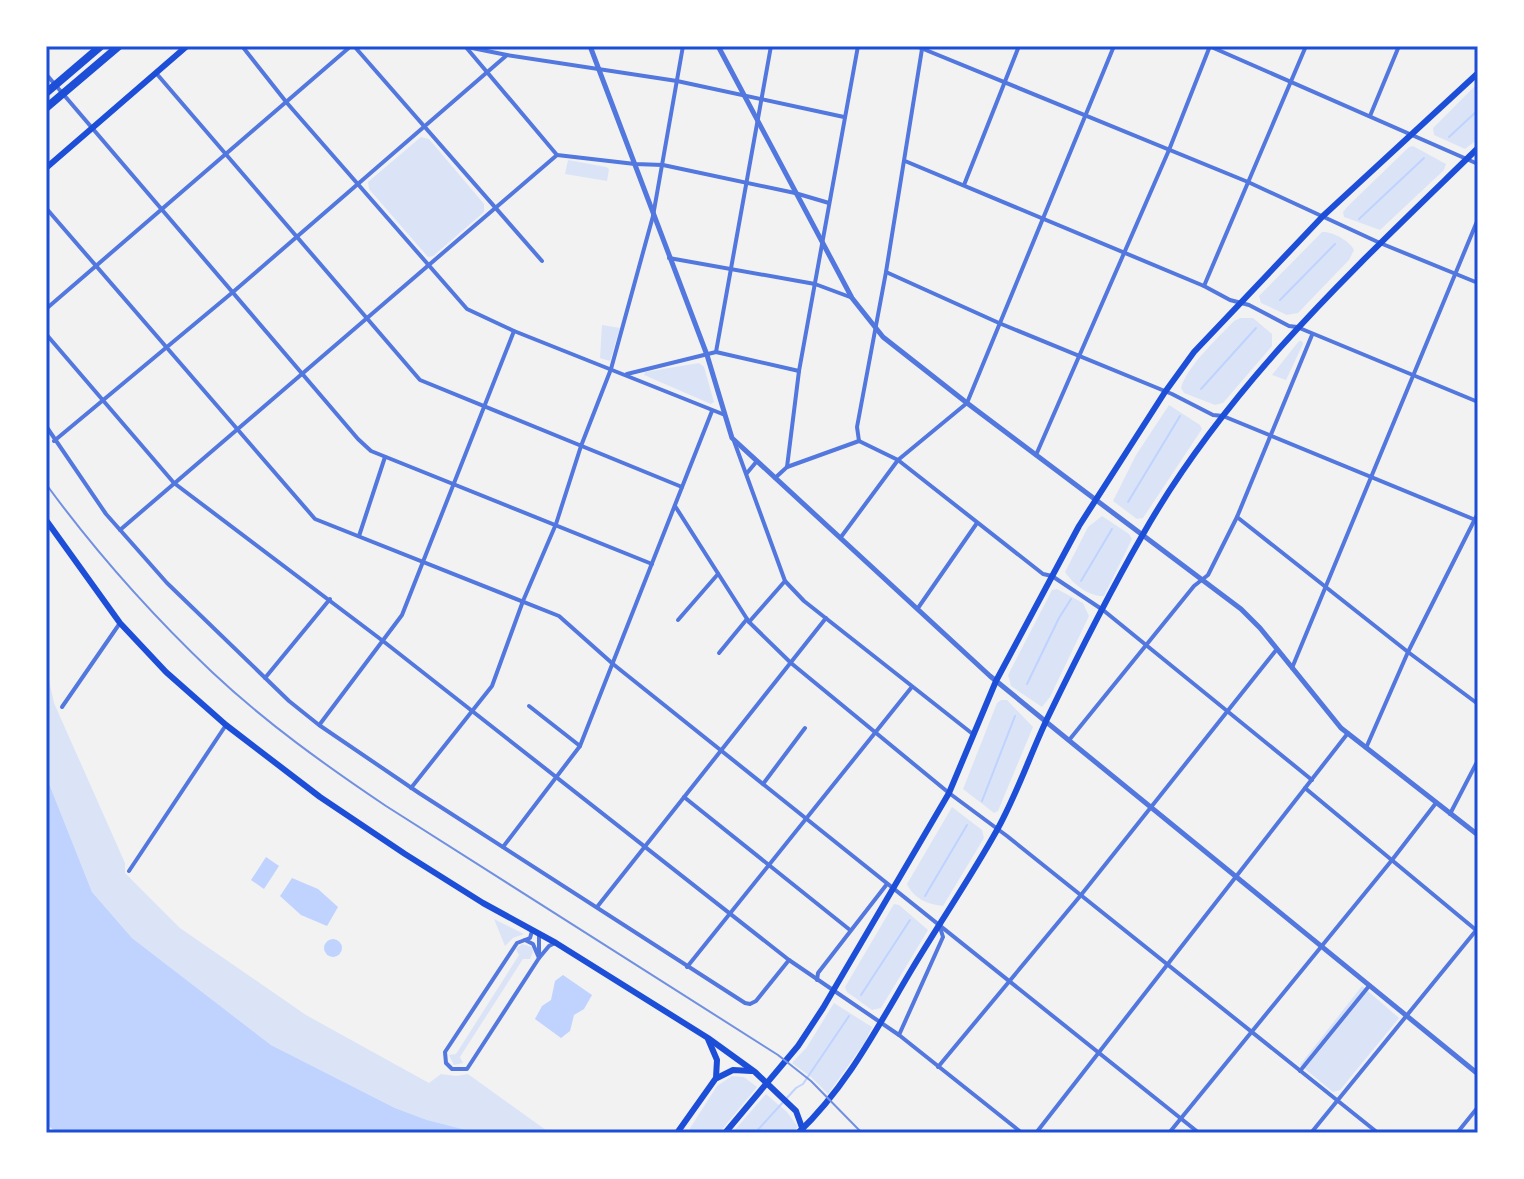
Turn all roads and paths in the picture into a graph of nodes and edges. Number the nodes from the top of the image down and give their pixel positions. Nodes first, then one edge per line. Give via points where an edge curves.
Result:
1 (101, 46) edge
2 (119, 46) edge
3 (187, 46) edge
4 (242, 46) edge
5 (352, 46) edge
6 (465, 46) edge
7 (683, 46) edge
8 (718, 46) edge
9 (771, 46) edge
10 (858, 46) edge
11 (1019, 46) edge
12 (1114, 46) edge
13 (1210, 46) edge
14 (1306, 46) edge
15 (1399, 46) edge
16 (920, 47) edge
17 (593, 48) edge
18 (507, 55) junction
19 (599, 68) junction
20 (156, 73) junction
21 (488, 73) junction
22 (1478, 73) edge
23 (46, 74) edge
24 (677, 81) junction
25 (1004, 81) junction
26 (1291, 81) junction
27 (46, 93) edge
28 (743, 94) junction
29 (763, 99) junction
30 (287, 103) junction
31 (46, 108) edge
32 (1086, 115) junction
33 (1370, 116) junction
34 (845, 117) junction
35 (758, 122) junction
36 (425, 127) junction
37 (92, 128) junction
38 (1411, 134) junction
39 (1478, 148) edge
40 (1169, 150) junction
41 (225, 153) junction
42 (557, 155) junction
43 (1466, 159) junction
44 (905, 161) junction
45 (635, 164) junction
46 (1478, 164) edge
47 (663, 165) junction
48 (46, 168) edge
49 (1248, 182) junction
50 (358, 184) junction
51 (745, 184) junction
52 (963, 186) junction
53 (795, 193) junction
54 (829, 203) junction
55 (496, 206) junction
56 (46, 208) edge
57 (162, 209) junction
58 (653, 216) junction
59 (1323, 216) junction
60 (1478, 219) edge
61 (1044, 220) junction
62 (297, 236) junction
63 (1380, 243) junction
64 (822, 244) junction
65 (1123, 252) junction
66 (669, 258) junction
67 (542, 261) dead end
68 (428, 264) junction
69 (96, 265) junction
70 (730, 268) junction
71 (886, 272) junction
72 (1457, 274) junction
73 (1478, 283) edge
74 (815, 284) junction
75 (1204, 286) junction
76 (233, 292) junction
77 (852, 298) junction
78 (1240, 302) junction
79 (46, 309) edge
80 (366, 317) junction
81 (999, 323) junction
82 (874, 327) junction
83 (1297, 327) junction
84 (514, 331) junction
85 (46, 334) edge
86 (1312, 335) junction
87 (167, 347) junction
88 (716, 352) junction
89 (707, 355) junction
90 (1080, 356) junction
91 (611, 369) junction
92 (799, 371) junction
93 (302, 374) junction
94 (625, 374) junction
95 (1415, 374) junction
96 (1165, 392) junction
97 (103, 401) junction
98 (1478, 402) edge
99 (967, 403) junction
100 (484, 406) junction
101 (712, 411) junction
102 (725, 415) junction
103 (1223, 416) junction
104 (46, 426) edge
105 (238, 429) junction
106 (1270, 437) junction
107 (732, 438) junction
108 (54, 441) junction
109 (859, 441) junction
110 (581, 446) junction
111 (1036, 455) junction
112 (385, 457) junction
113 (898, 460) junction
114 (757, 461) junction
115 (787, 467) junction
116 (747, 473) junction
117 (775, 478) junction
118 (1372, 478) junction
119 (174, 483) junction
120 (453, 485) junction
121 (682, 487) junction
122 (1097, 500) junction
123 (675, 506) junction
124 (1478, 513) edge
125 (1237, 517) junction
126 (46, 520) edge
127 (1477, 520) edge
128 (977, 523) junction
129 (556, 524) junction
130 (120, 530) junction
131 (1143, 534) junction
132 (359, 536) junction
133 (841, 537) junction
134 (423, 562) junction
135 (652, 564) junction
136 (718, 574) junction
137 (1052, 576) junction
138 (1202, 580) junction
139 (785, 581) junction
140 (1325, 586) junction
141 (330, 599) junction
142 (523, 601) junction
143 (918, 608) junction
144 (1103, 610) junction
145 (826, 618) junction
146 (678, 620) dead end
147 (748, 620) junction
148 (120, 623) junction
149 (383, 641) junction
150 (1144, 646) junction
151 (1277, 649) junction
152 (1408, 652) junction
153 (719, 653) dead end
154 (791, 663) junction
155 (613, 664) junction
156 (1292, 668) junction
157 (265, 678) junction
158 (996, 681) junction
159 (911, 688) junction
160 (1478, 704) edge
161 (529, 706) dead end
162 (62, 707) dead end
163 (472, 710) junction
164 (1226, 712) junction
165 (1047, 720) junction
166 (226, 725) junction
167 (319, 725) junction
168 (805, 728) dead end
169 (876, 732) junction
170 (1348, 733) junction
171 (974, 735) junction
172 (1070, 739) junction
173 (580, 746) junction
174 (1366, 748) junction
175 (721, 751) junction
176 (1478, 760) edge
177 (557, 777) junction
178 (1312, 780) junction
179 (763, 784) junction
180 (411, 788) junction
181 (1305, 788) junction
182 (949, 793) junction
183 (684, 797) junction
184 (1436, 803) junction
185 (1150, 806) junction
186 (1450, 814) junction
187 (806, 819) junction
188 (998, 829) junction
189 (1478, 835) edge
190 (646, 845) junction
191 (503, 847) junction
192 (1392, 860) junction
193 (769, 865) junction
194 (129, 871) dead end
195 (1236, 875) junction
196 (889, 886) junction
197 (1081, 895) junction
198 (597, 907) junction
199 (730, 913) junction
200 (939, 923) junction
201 (850, 930) junction
202 (1477, 930) edge
203 (536, 931) junction
204 (522, 941) junction
205 (556, 943) junction
206 (1323, 946) junction
207 (539, 958) junction
208 (789, 960) junction
209 (1167, 964) junction
210 (687, 967) junction
211 (817, 980) junction
212 (1010, 980) junction
213 (1370, 985) junction
214 (1407, 1016) junction
215 (1252, 1032) junction
216 (899, 1035) junction
217 (708, 1038) junction
218 (1097, 1052) junction
219 (938, 1067) junction
220 (1300, 1071) junction
221 (755, 1072) junction
222 (1478, 1074) edge
223 (716, 1078) junction
224 (1338, 1101) junction
225 (1478, 1107) edge
226 (1181, 1118) junction
227 (677, 1133) edge
228 (725, 1133) edge
229 (798, 1133) edge
230 (804, 1133) edge
231 (1022, 1133) edge
232 (1036, 1133) edge
233 (1169, 1133) edge
234 (1199, 1133) edge
235 (1311, 1133) edge
236 (1378, 1133) edge
237 (1457, 1133) edge

1 - 27 highway
2 - 31 highway
3 - 20 main road
4 - 30 street
5 - 30 street
5 - 36 street
6 - 18 street
6 - 21 street
7 - 24 street
8 - 28 street
9 - 29 street
10 - 34 street
11 - 25 street
12 - 32 street
13 - 26 street
13 - 40 street
14 - 26 street
15 - 33 street
16 - 25 street
16 - 44 street
17 - 19 street
18 - 19 street
18 - 21 street
19 - 24 street
19 - 45 street
20 - 37 main road
20 - 41 street
21 - 36 street
21 - 42 street
22 - 38 main road
23 - 37 street
24 - 28 street
24 - 47 street
25 - 32 street
25 - 52 street
26 - 33 street
26 - 49 street
28 - 29 street
28 - 35 street
29 - 34 street
29 - 35 street
30 - 41 street
30 - 50 street
32 - 40 street
32 - 61 street
33 - 38 street
34 - 54 street
35 - 51 street
35 - 53 street
36 - 50 street
36 - 55 street
37 - 48 main road
37 - 57 street
38 - 43 street
38 - 59 main road
39 - 43 main road
40 - 49 street
40 - 65 street
41 - 57 street
41 - 62 street
42 - 45 street
42 - 55 street
43 - 46 street
43 - 63 main road
44 - 52 street
44 - 71 street
45 - 47 street
45 - 58 street
47 - 51 street
47 - 58 street
49 - 59 street
49 - 75 street
50 - 62 street
50 - 68 street
51 - 53 street
51 - 70 street
52 - 61 street
53 - 54 street
53 - 64 street
54 - 64 street
55 - 67 street
55 - 68 street
56 - 69 street
57 - 69 street
57 - 76 street
58 - 66 street
58 - 91 street
59 - 63 street
59 - 78 main road
60 - 72 street
61 - 65 street
61 - 81 street
62 - 76 street
62 - 80 street
63 - 72 street
63 - 83 main road
64 - 74 street
64 - 77 street
65 - 75 street
65 - 90 street
66 - 70 street
66 - 89 street
68 - 80 street
68 - 84 street via 467,309
69 - 79 street
69 - 87 street
70 - 74 street
70 - 88 street
71 - 81 street
71 - 82 street
72 - 73 street
72 - 95 street
74 - 77 street
74 - 92 street
75 - 78 street
76 - 87 street
76 - 93 street
77 - 82 street
78 - 83 street
78 - 96 main road
80 - 93 street
80 - 100 street via 420,380
81 - 90 street
81 - 99 street
82 - 99 street
82 - 109 street
83 - 86 street
83 - 103 main road
84 - 91 street
84 - 100 street
85 - 97 street
86 - 95 street
86 - 106 street
87 - 97 street
87 - 105 street
88 - 89 street
88 - 92 street
89 - 94 street
89 - 102 street
90 - 96 street
90 - 111 street
91 - 94 street
91 - 110 street
92 - 115 street
93 - 105 street
93 - 112 street via 358,439
94 - 101 street
95 - 98 street
95 - 118 street
96 - 103 street
96 - 122 main road
97 - 108 street
97 - 119 street
99 - 111 street
99 - 113 street
100 - 110 street
100 - 120 street
101 - 102 street
101 - 121 street
102 - 107 street
103 - 106 street
103 - 131 main road
104 - 108 street
105 - 119 street
105 - 132 street via 315,519
106 - 118 street
106 - 125 street
107 - 114 street
107 - 116 street
108 - 130 street
109 - 113 street
109 - 115 street
110 - 121 street
110 - 129 street
111 - 122 street
112 - 120 street
112 - 132 street
113 - 128 street
113 - 133 street
114 - 116 street
114 - 117 street
115 - 117 street
116 - 139 street
117 - 133 street
118 - 127 street
118 - 140 street
119 - 130 street
119 - 141 street
120 - 129 street
120 - 134 street
121 - 123 street
122 - 131 street
122 - 137 main road
123 - 135 street
123 - 136 street
124 - 127 street
125 - 138 street
125 - 140 street
126 - 148 main road
127 - 152 street
128 - 137 street
128 - 143 street
129 - 135 street
129 - 142 street
130 - 157 street via 193,611
131 - 138 street
131 - 144 main road
132 - 134 street
133 - 143 street
134 - 142 street
134 - 149 street via 402,615
135 - 155 street
136 - 146 street
136 - 147 street
137 - 144 street
137 - 158 main road
138 - 150 street
138 - 151 street via 1247,614
139 - 145 street
139 - 147 street
140 - 152 street
140 - 156 street
141 - 149 street
141 - 157 street
142 - 155 street via 559,616
142 - 163 street via 492,686
143 - 158 street
144 - 150 street
144 - 165 main road
145 - 154 street
145 - 159 street
147 - 153 street
147 - 154 street
148 - 162 street
148 - 166 main road
149 - 163 street
149 - 167 street
150 - 164 street
150 - 172 street
151 - 156 street
151 - 164 street
152 - 160 street
152 - 174 street
154 - 169 street
154 - 175 street
155 - 173 street
155 - 175 street
156 - 170 street
157 - 167 street
158 - 165 street
158 - 171 main road
159 - 169 street
159 - 171 street
161 - 173 street
163 - 177 street
163 - 180 street
164 - 178 street
164 - 185 street
165 - 172 street
165 - 188 main road
166 - 194 street
166 - 203 main road via 405,854
167 - 180 street
168 - 179 street
169 - 182 street
169 - 187 street
170 - 174 street
170 - 178 street
171 - 182 main road
172 - 185 street
173 - 177 street
174 - 184 street
175 - 179 street
175 - 183 street
176 - 186 street
177 - 190 street
177 - 191 street
178 - 181 street
179 - 187 street
180 - 191 street
181 - 192 street
181 - 195 street
182 - 188 street
182 - 196 main road
183 - 190 street
183 - 193 street
184 - 186 street
184 - 192 street
185 - 195 street
185 - 197 street
186 - 189 street
187 - 193 street
187 - 196 street
188 - 197 street
188 - 200 main road
190 - 198 street
190 - 199 street
191 - 198 street
192 - 202 street
192 - 206 street
193 - 199 street
193 - 201 street
195 - 206 street
195 - 209 street
196 - 200 street
196 - 201 street
196 - 228 main road via 798,1046
197 - 209 street
197 - 212 street
198 - 210 street
199 - 208 street
199 - 210 street
200 - 212 street
200 - 216 street via 943,937
200 - 229 main road via 871,1038
201 - 211 street
202 - 214 street
203 - 204 street
203 - 205 main road
203 - 207 street
204 - 207 street via 531,941
204 - 207 street via 445,1052 448,1067 467,1069
205 - 207 street
205 - 217 main road
206 - 213 street
206 - 215 street
208 - 210 street via 750,1004
208 - 211 street
209 - 215 street
209 - 218 street
211 - 216 street
212 - 218 street
212 - 219 street
213 - 214 street
213 - 220 street
214 - 222 street
214 - 224 street
215 - 220 street
215 - 226 street
216 - 219 street
217 - 221 main road
217 - 223 main road via 717,1060
218 - 226 street
218 - 232 street
219 - 231 street
220 - 224 street
221 - 223 main road via 733,1070
221 - 230 main road via 788,1103
223 - 227 main road
224 - 235 street
224 - 236 street
225 - 237 street
226 - 233 street
226 - 234 street

